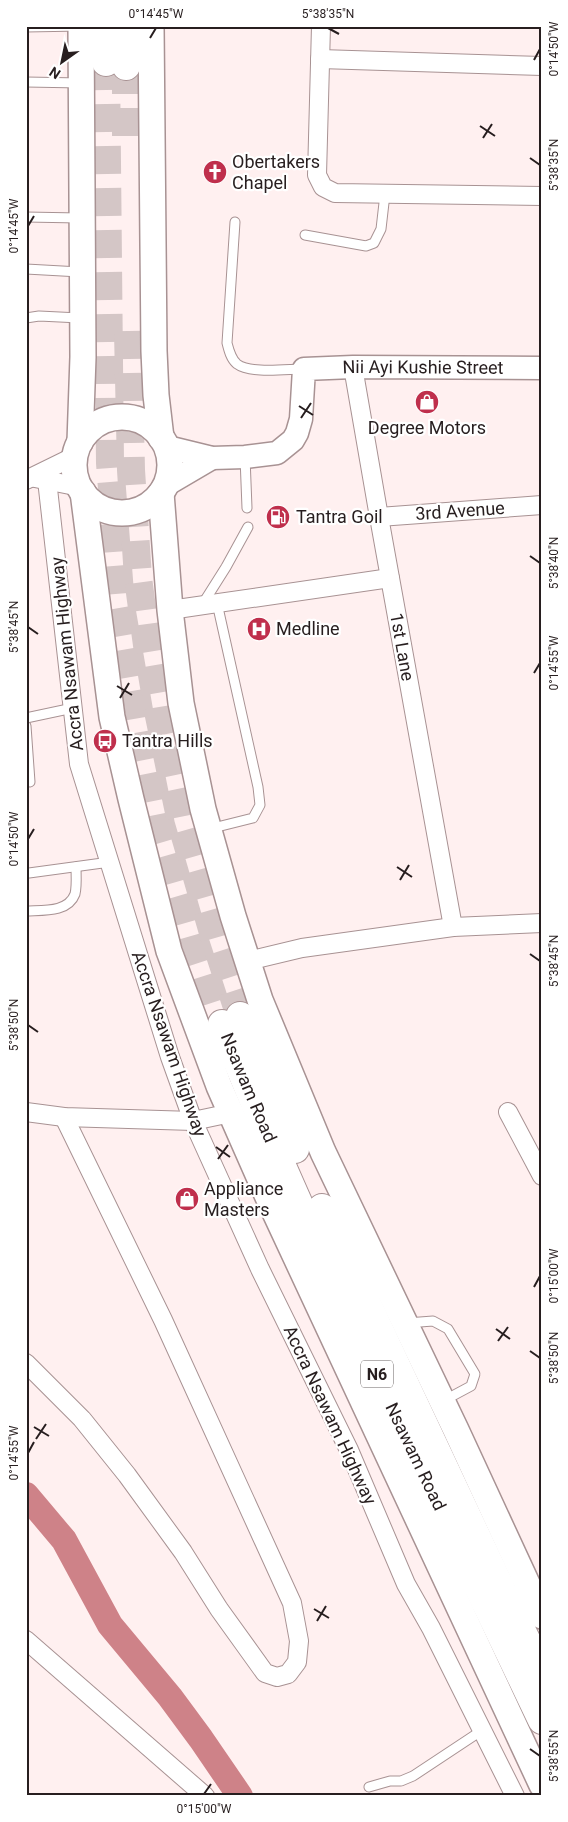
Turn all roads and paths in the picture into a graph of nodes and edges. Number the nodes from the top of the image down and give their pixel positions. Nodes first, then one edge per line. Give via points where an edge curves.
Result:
1 (81, 26) edge
2 (106, 26) edge
3 (125, 26) edge
4 (150, 26) edge
5 (321, 26) edge
6 (26, 27) edge
7 (320, 59) junction
8 (542, 66) edge
9 (26, 82) edge
10 (81, 83) junction
11 (385, 194) junction
12 (542, 196) edge
13 (26, 217) edge
14 (82, 218) junction
15 (235, 222) dead end
16 (305, 235) dead end
17 (26, 269) edge
18 (83, 272) junction
19 (26, 318) edge
20 (83, 318) junction
21 (353, 367) junction
22 (542, 368) edge
23 (304, 369) junction
24 (164, 442) junction
25 (77, 449) junction
26 (245, 457) junction
27 (212, 458) junction
28 (38, 478) edge
29 (163, 489) junction
30 (81, 490) junction
31 (542, 506) edge
32 (248, 508) dead end
33 (379, 517) junction
34 (248, 527) dead end
35 (390, 578) junction
36 (210, 604) junction
37 (170, 610) junction
38 (73, 708) junction
39 (26, 718) edge
40 (26, 726) edge
41 (30, 782) dead end
42 (209, 830) junction
43 (110, 862) junction
44 (76, 867) junction
45 (29, 873) dead end
46 (26, 911) edge
47 (542, 923) edge
48 (453, 927) junction
49 (248, 961) junction
50 (26, 1112) edge
51 (508, 1112) dead end
52 (231, 1113) junction
53 (64, 1117) junction
54 (193, 1121) junction
55 (542, 1176) edge
56 (405, 1323) junction
57 (26, 1363) edge
58 (443, 1402) junction
59 (542, 1616) edge
60 (26, 1640) edge
61 (542, 1672) edge
62 (542, 1720) edge
63 (482, 1731) junction
64 (542, 1785) edge
65 (369, 1787) dead end
66 (205, 1796) edge
67 (514, 1796) edge

1 - 6 lane
1 - 10 main road
2 - 3 highway via 116,64
4 - 24 main road via 154,351 156,395
5 - 7 street
7 - 8 street
7 - 11 street via 317,175 323,187 335,194
9 - 10 lane
10 - 14 main road
11 - 12 street
11 - 16 lane via 381,229 374,243 366,246
13 - 14 lane
14 - 18 main road
15 - 23 lane via 227,343 230,355 237,364 248,369
17 - 18 lane
18 - 20 main road
19 - 20 lane
20 - 25 main road via 83,397
21 - 22 street, Nii Ayi Kushie Street
21 - 23 street, Nii Ayi Kushie Street
21 - 33 street, 1st Lane
23 - 26 street via 301,419 293,440 277,452
24 - 25 main road via 143,422 112,418 85,434
24 - 27 street
24 - 29 main road via 170,467
25 - 28 street
25 - 30 main road via 75,472
26 - 27 street
26 - 32 lane
27 - 29 street
28 - 30 street
28 - 38 street, Accra Nsawam Highway
29 - 30 main road via 157,498 141,509 122,513 104,509
29 - 37 main road
30 - 52 main road via 112,717 131,799 169,951
31 - 33 street, 3rd Avenue
33 - 35 street, 1st Lane
34 - 36 lane
35 - 36 street
35 - 48 street, 1st Lane
36 - 37 street
36 - 42 lane via 260,805 253,818
37 - 42 main road via 181,703
38 - 39 lane
38 - 43 street, Accra Nsawam Highway via 79,764
40 - 41 lane
42 - 49 main road
43 - 44 lane
43 - 54 street, Accra Nsawam Highway
44 - 45 lane
44 - 46 lane via 75,893 71,901 62,908
47 - 48 street
48 - 49 street via 302,948
49 - 56 main road via 264,1009 323,1152
50 - 53 street
51 - 55 street
52 - 54 street
52 - 64 main road
53 - 54 street
53 - 57 street via 163,1320 292,1603 299,1641 297,1662 288,1674 277,1677 265,1673 127,1475 82,1419
54 - 63 street, Accra Nsawam Highway via 348,1450 406,1584
56 - 58 main road
56 - 58 lane via 433,1321 448,1329 475,1374 471,1386
58 - 59 main road
60 - 66 street
61 - 62 highway, Nsawam Road / N6 via 231,1020 280,1160 373,1366
63 - 65 lane via 413,1776
63 - 67 street, Accra Nsawam Highway

